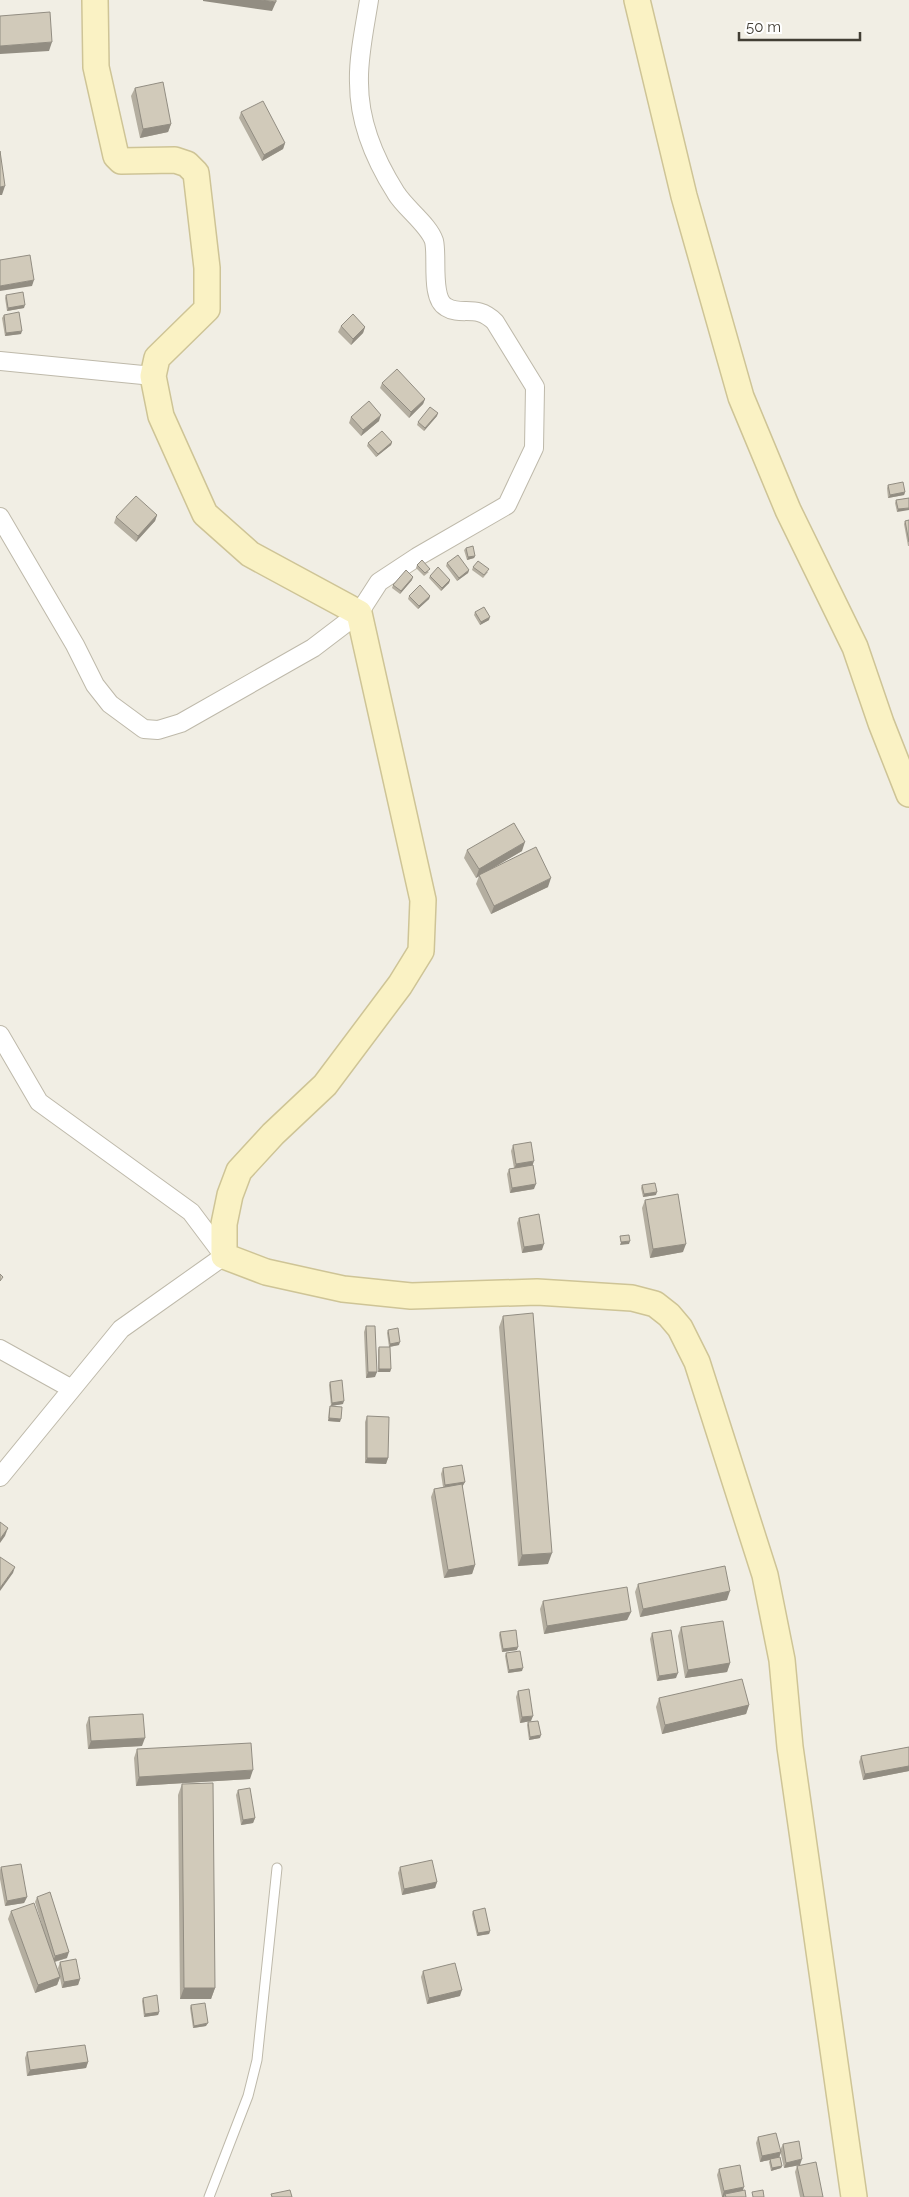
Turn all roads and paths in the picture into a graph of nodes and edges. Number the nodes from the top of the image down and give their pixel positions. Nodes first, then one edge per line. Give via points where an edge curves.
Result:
1 (95, 0) edge
2 (369, 0) edge
3 (637, 0) edge
4 (0, 361) edge
5 (153, 376) junction
6 (0, 517) edge
7 (359, 613) junction
8 (909, 794) edge
9 (0, 1035) edge
10 (224, 1256) junction
11 (0, 1349) edge
12 (72, 1389) junction
13 (0, 1477) edge
14 (277, 1868) dead end
15 (209, 2197) edge
16 (854, 2197) edge

1 - 5 street via 96,67 116,156 121,161 176,160 187,164 196,173 208,268 207,309 157,358
2 - 7 street via 358,82 362,120 379,165 399,198 434,240 439,300 446,307 487,314 535,387 534,448 507,505 379,582
3 - 8 street via 684,196 741,397 788,510 855,647
4 - 5 street
5 - 7 street via 161,416 205,514 250,554
6 - 7 street via 95,685 110,704 144,729 158,730 181,723 312,648
7 - 10 street via 423,900 421,951 400,985 325,1085 239,1171 224,1224
9 - 10 street via 39,1102 191,1212
10 - 12 street via 121,1329
10 - 16 street via 266,1272 343,1290 411,1296 537,1292 632,1298 655,1304 680,1328 697,1362 765,1575 782,1660 790,1747
11 - 12 street
12 - 13 street
14 - 15 lane via 257,2060 248,2096

